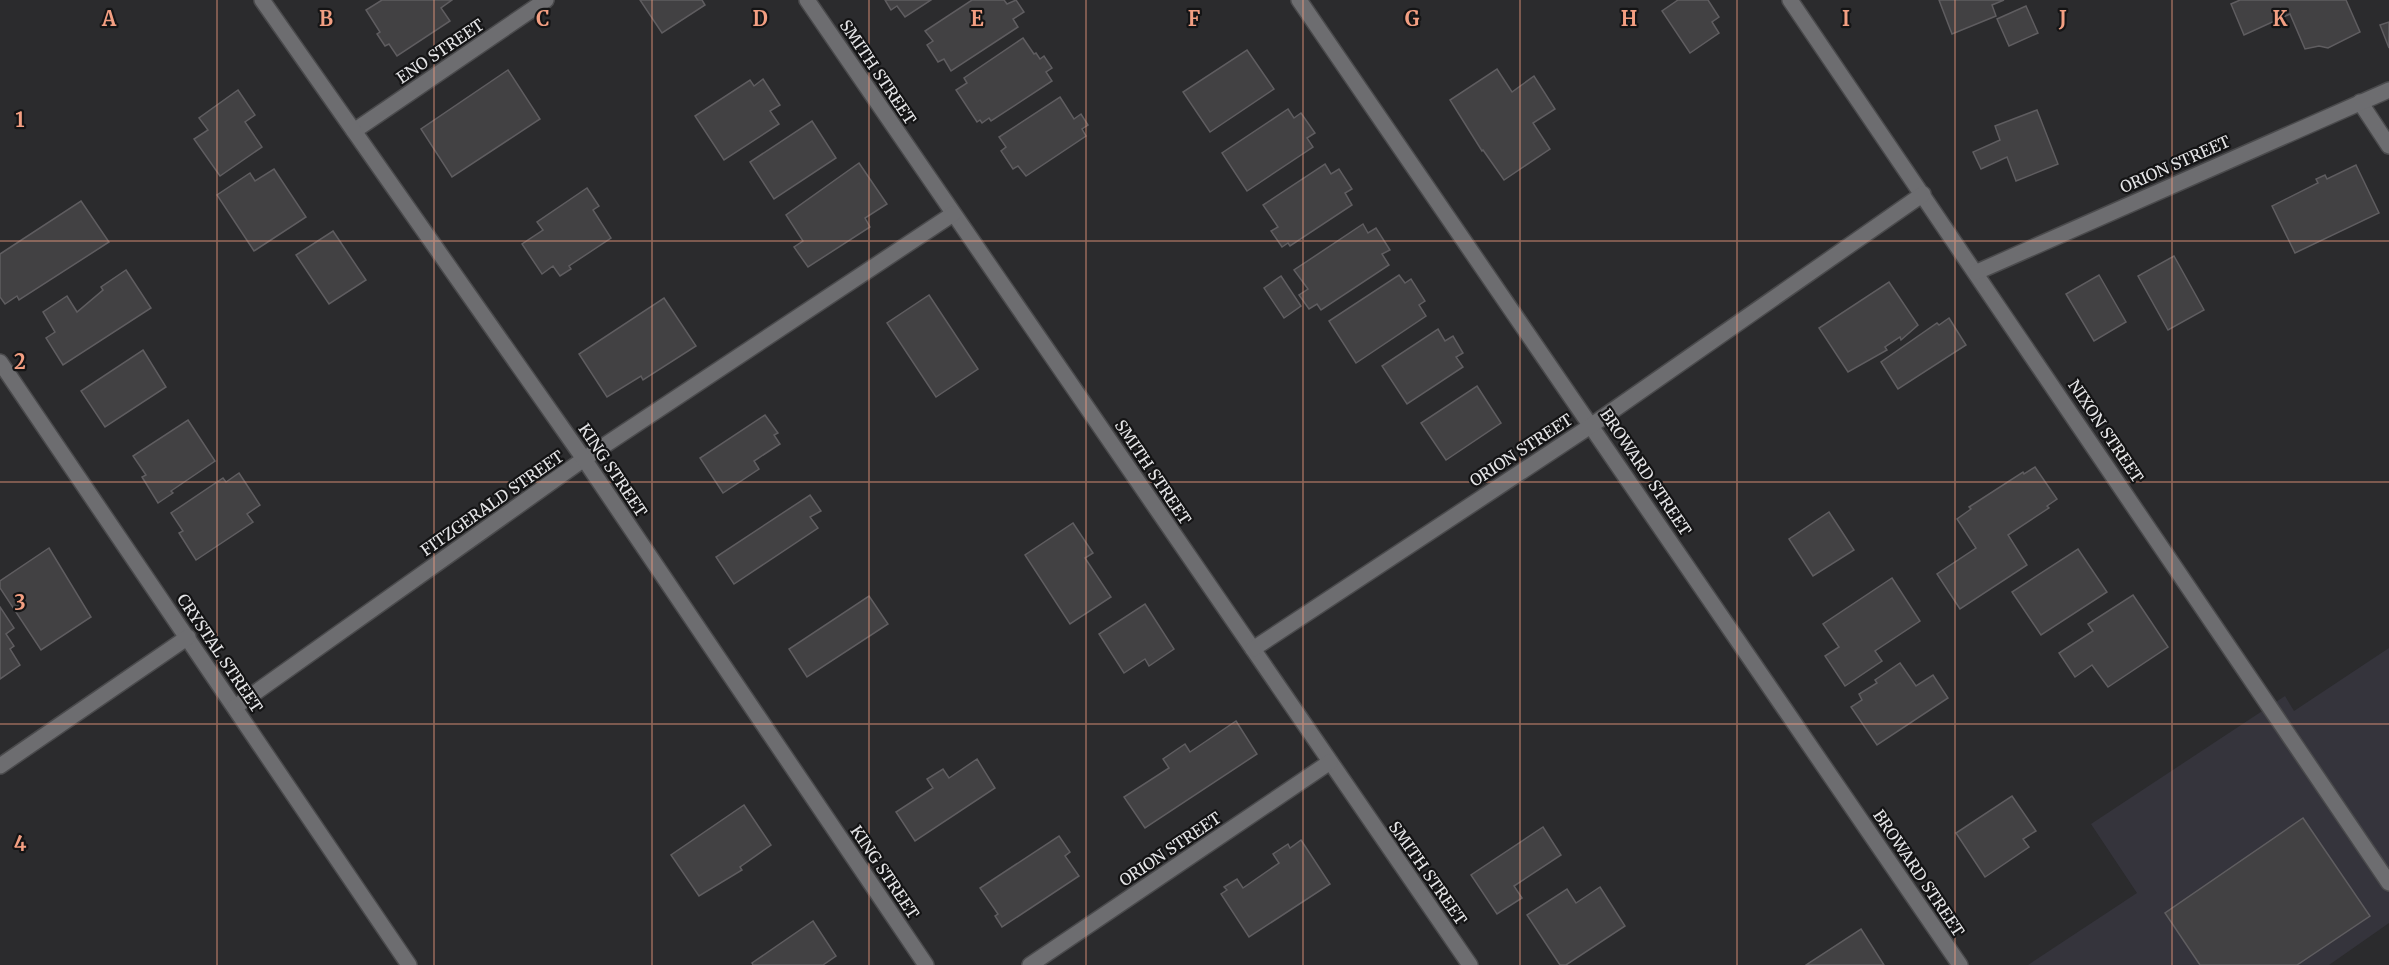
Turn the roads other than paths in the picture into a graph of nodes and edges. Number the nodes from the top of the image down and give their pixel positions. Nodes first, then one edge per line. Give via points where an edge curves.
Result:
1 (262, 0) edge
2 (546, 0) edge
3 (807, 0) edge
4 (1299, 0) edge
5 (1790, 0) edge
6 (2389, 90) edge
7 (2360, 102) junction
8 (354, 131) junction
9 (2389, 146) edge
10 (1923, 194) junction
11 (953, 214) junction
12 (1977, 272) junction
13 (0, 362) edge
14 (1592, 425) junction
15 (584, 459) junction
16 (188, 637) junction
17 (1253, 649) junction
18 (235, 707) junction
19 (1330, 762) junction
20 (0, 766) edge
21 (2389, 883) edge
22 (409, 965) edge
23 (927, 965) edge
24 (1030, 965) edge
25 (1470, 965) edge
26 (1960, 965) edge

1 - 8 street, KING STREET
2 - 8 street, ENO STREET
3 - 11 street, SMITH STREET
4 - 14 street, BROWARD STREET
5 - 10 street, NIXON STREET
6 - 7 street, ORION STREET
7 - 9 street
7 - 12 street, ORION STREET
8 - 15 street, KING STREET
10 - 12 street, NIXON STREET
10 - 14 street, ORION STREET
11 - 15 street, FITZGERALD STREET
11 - 17 street, SMITH STREET
12 - 21 street, NIXON STREET
13 - 16 street, CRYSTAL STREET
14 - 17 street, ORION STREET
14 - 26 street, BROWARD STREET
15 - 18 street, FITZGERALD STREET
15 - 23 street, KING STREET
16 - 18 street, CRYSTAL STREET
16 - 20 street
17 - 19 street, SMITH STREET
18 - 22 street, CRYSTAL STREET
19 - 24 street, ORION STREET
19 - 25 street, SMITH STREET

